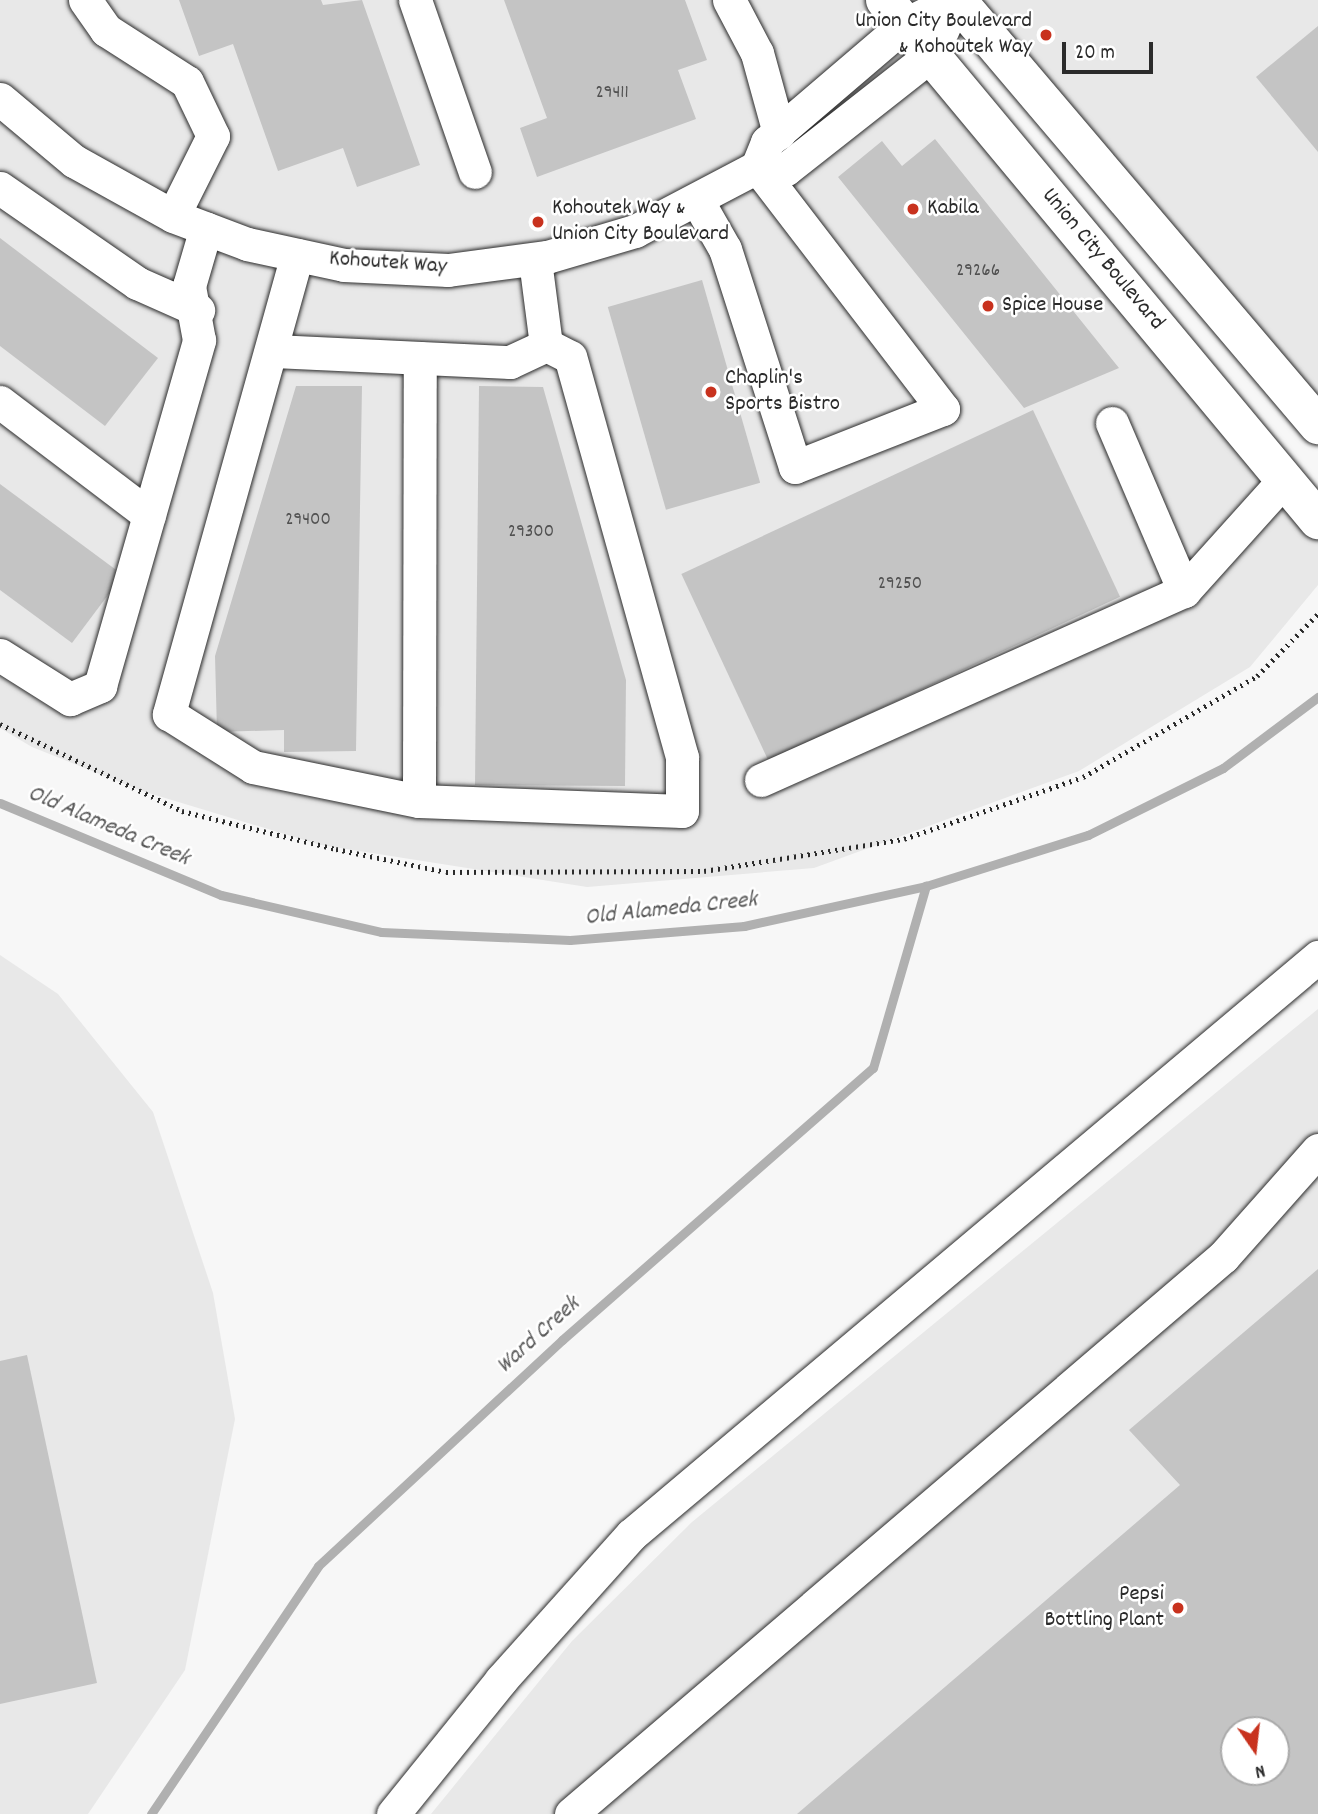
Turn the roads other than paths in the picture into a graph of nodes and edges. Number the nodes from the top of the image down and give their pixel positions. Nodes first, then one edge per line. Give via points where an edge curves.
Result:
1 (85, 0) edge
2 (415, 0) edge
3 (729, 0) edge
4 (956, 0) edge
5 (895, 12) edge
6 (931, 55) junction
7 (0, 99) edge
8 (779, 133) junction
9 (757, 167) junction
10 (475, 172) dead end
11 (0, 188) edge
12 (697, 200) junction
13 (173, 216) junction
14 (206, 229) junction
15 (297, 255) junction
16 (535, 260) junction
17 (198, 310) junction
18 (546, 345) junction
19 (274, 351) junction
20 (420, 358) junction
21 (0, 402) edge
22 (1112, 423) dead end
23 (1318, 425) edge
24 (1284, 480) junction
25 (149, 515) junction
26 (1318, 520) edge
27 (1184, 591) junction
28 (0, 655) edge
29 (761, 780) dead end
30 (419, 802) junction
31 (1318, 957) edge
32 (1318, 1150) edge
33 (393, 1814) edge
34 (571, 1814) edge

1 - 13 street via 106,30 187,82 213,136
2 - 10 street
3 - 8 street via 757,53
4 - 5 street
4 - 6 street, Kohoutek Way
4 - 23 main road
5 - 6 main road, Union City Boulevard
5 - 8 street
6 - 9 street, Kohoutek Way via 786,169
6 - 24 main road, Union City Boulevard
7 - 13 street, Kohoutek Way via 74,161
8 - 9 street via 767,142
9 - 12 street, Kohoutek Way
9 - 12 street via 943,410 794,467 725,249
11 - 17 street via 137,283
12 - 16 street, Kohoutek Way via 635,231
13 - 14 street, Kohoutek Way
14 - 15 street, Kohoutek Way
14 - 17 street via 189,286
15 - 16 street, Kohoutek Way via 344,265 448,270
15 - 19 street
16 - 18 street
17 - 25 street via 199,340
18 - 20 street via 510,362
18 - 30 street via 570,357 682,757 682,811
19 - 20 street
19 - 30 street via 169,714 253,767
20 - 30 street
21 - 25 street
22 - 27 street
24 - 26 main road, Union City Boulevard
24 - 27 street
25 - 28 street via 100,686 70,699
27 - 29 street
31 - 33 street via 631,1535
32 - 34 street via 1223,1257

